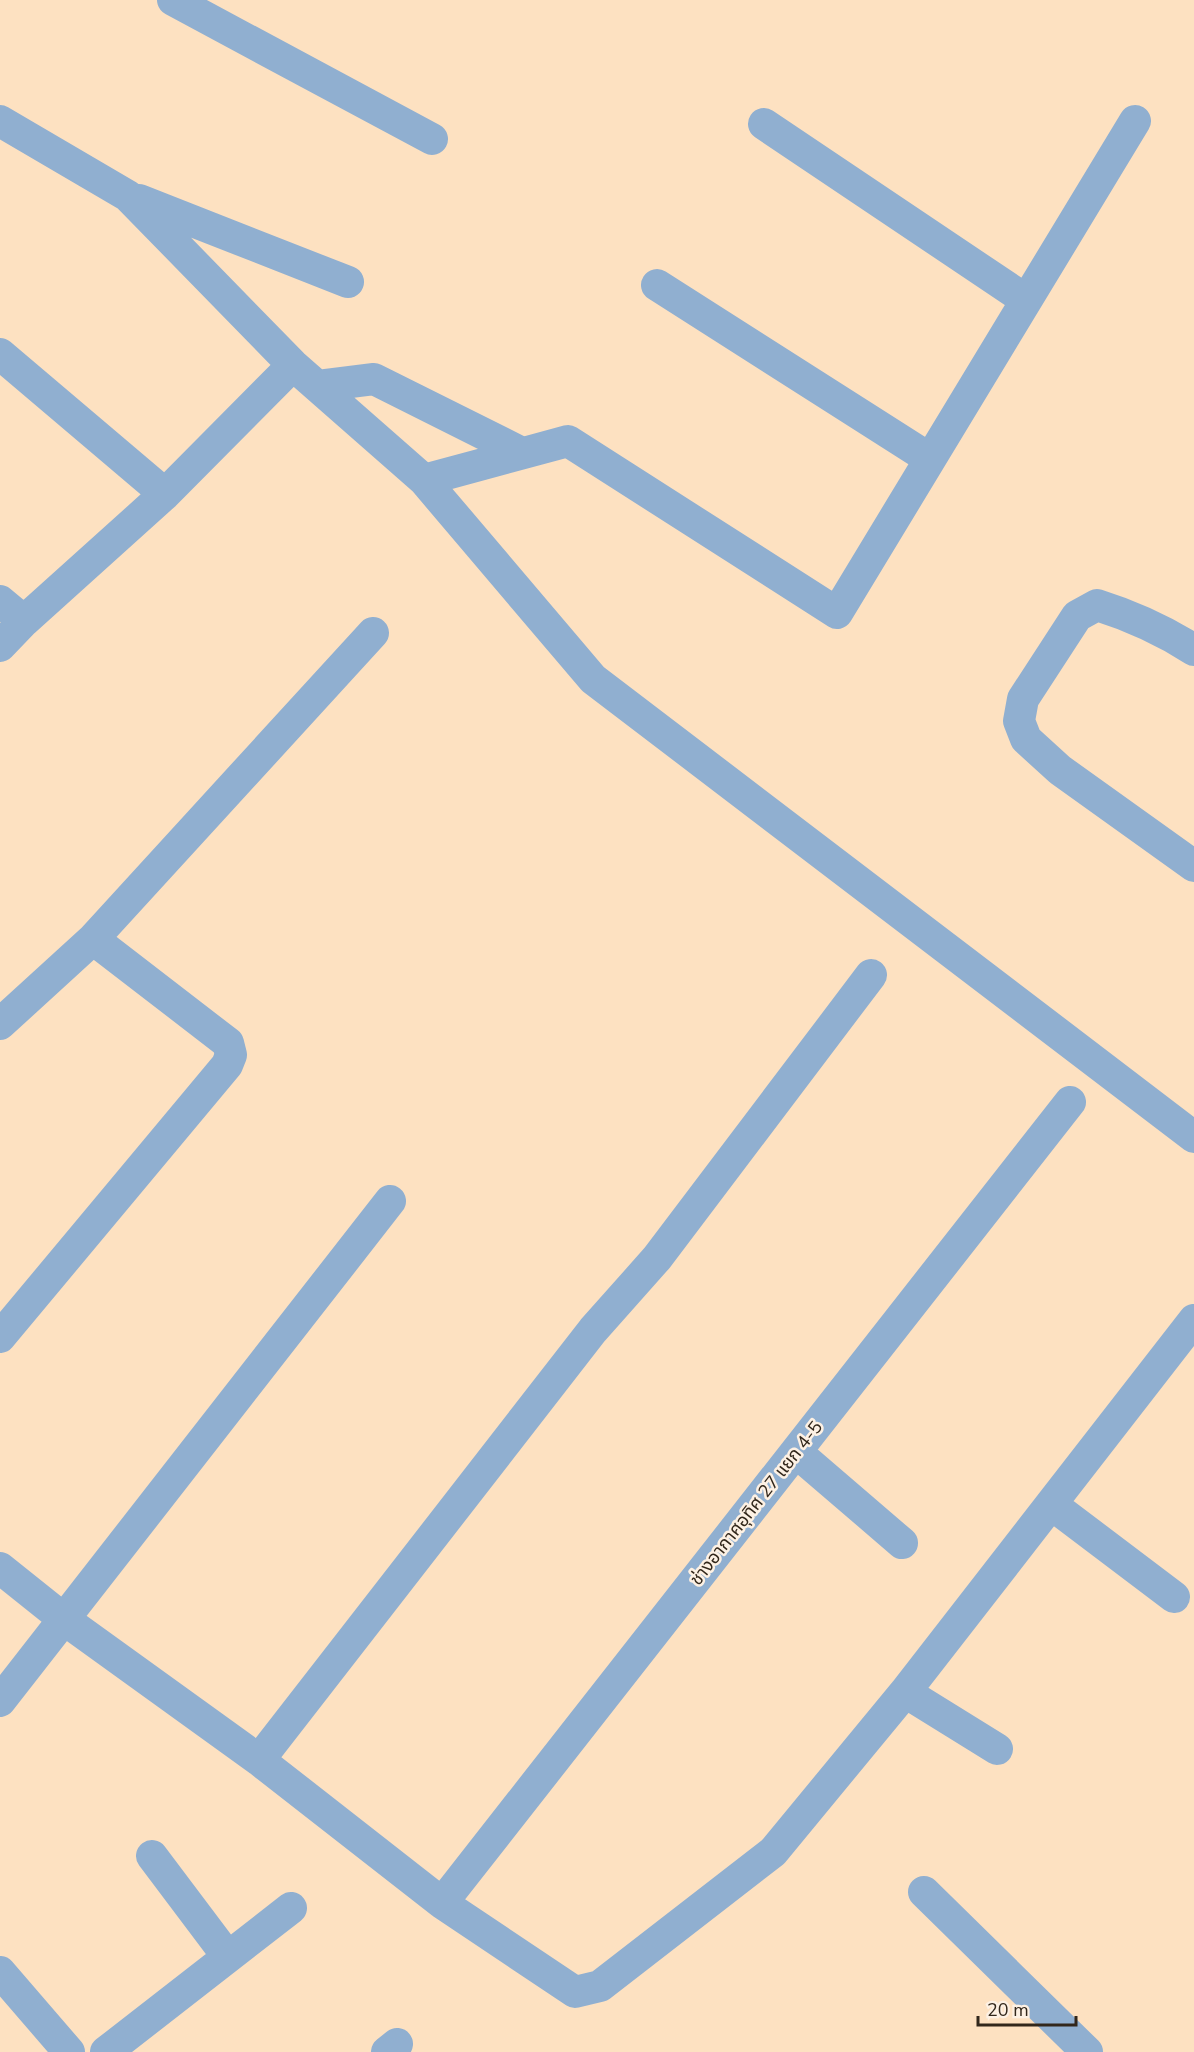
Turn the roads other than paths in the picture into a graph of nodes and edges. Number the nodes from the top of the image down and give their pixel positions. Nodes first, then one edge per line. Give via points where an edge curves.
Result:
1 (173, 0) edge
2 (0, 121) edge
3 (1135, 121) dead end
4 (764, 124) dead end
5 (432, 139) dead end
6 (128, 196) junction
7 (348, 282) dead end
8 (657, 285) dead end
9 (1026, 300) junction
10 (0, 354) edge
11 (293, 365) junction
12 (318, 386) junction
13 (522, 453) junction
14 (930, 459) junction
15 (424, 480) junction
16 (165, 494) junction
17 (0, 601) edge
18 (24, 621) junction
19 (373, 633) dead end
20 (0, 646) edge
21 (1194, 650) edge
22 (1194, 866) edge
23 (93, 939) junction
24 (871, 975) dead end
25 (0, 1024) edge
26 (1070, 1102) dead end
27 (1194, 1137) edge
28 (390, 1201) dead end
29 (1194, 1321) edge
30 (0, 1337) edge
31 (796, 1452) junction
32 (1051, 1504) junction
33 (902, 1543) dead end
34 (0, 1568) edge
35 (1174, 1597) dead end
36 (65, 1620) junction
37 (905, 1692) junction
38 (0, 1701) edge
39 (997, 1749) dead end
40 (259, 1760) junction
41 (152, 1856) dead end
42 (924, 1892) dead end
43 (442, 1903) junction
44 (291, 1908) dead end
45 (228, 1957) junction
46 (0, 1972) edge
47 (140, 2042) edge
48 (69, 2052) edge
49 (106, 2052) edge
50 (1087, 2052) edge

1 - 5 street
2 - 6 street
3 - 9 street
4 - 9 street
6 - 7 street
6 - 11 street
8 - 14 street
9 - 14 street
10 - 16 street
11 - 12 street
11 - 16 street
12 - 13 street via 374,378
12 - 15 street
13 - 14 street via 568,441 837,613
13 - 15 street
15 - 27 street via 593,679
16 - 18 street
17 - 18 street
18 - 20 street
19 - 23 street
21 - 22 street via 1169,633 1097,605 1077,616 1023,699 1019,721 1026,739 1060,770
23 - 25 street
23 - 30 street via 228,1042 231,1055
24 - 40 street via 657,1258 593,1330
26 - 31 street, ช่างอากาศอุทิศ 27 แยก 4-5
28 - 36 street
29 - 32 street
31 - 33 street
31 - 43 street, ช่างอากาศอุทิศ 27 แยก 4-5
32 - 35 street
32 - 37 street
34 - 36 street
36 - 38 street
36 - 40 street
37 - 39 street
37 - 43 street via 772,1852 600,1986 575,1992
40 - 43 street
41 - 45 street
42 - 50 street
44 - 45 street
45 - 47 street
46 - 48 street
47 - 49 street

